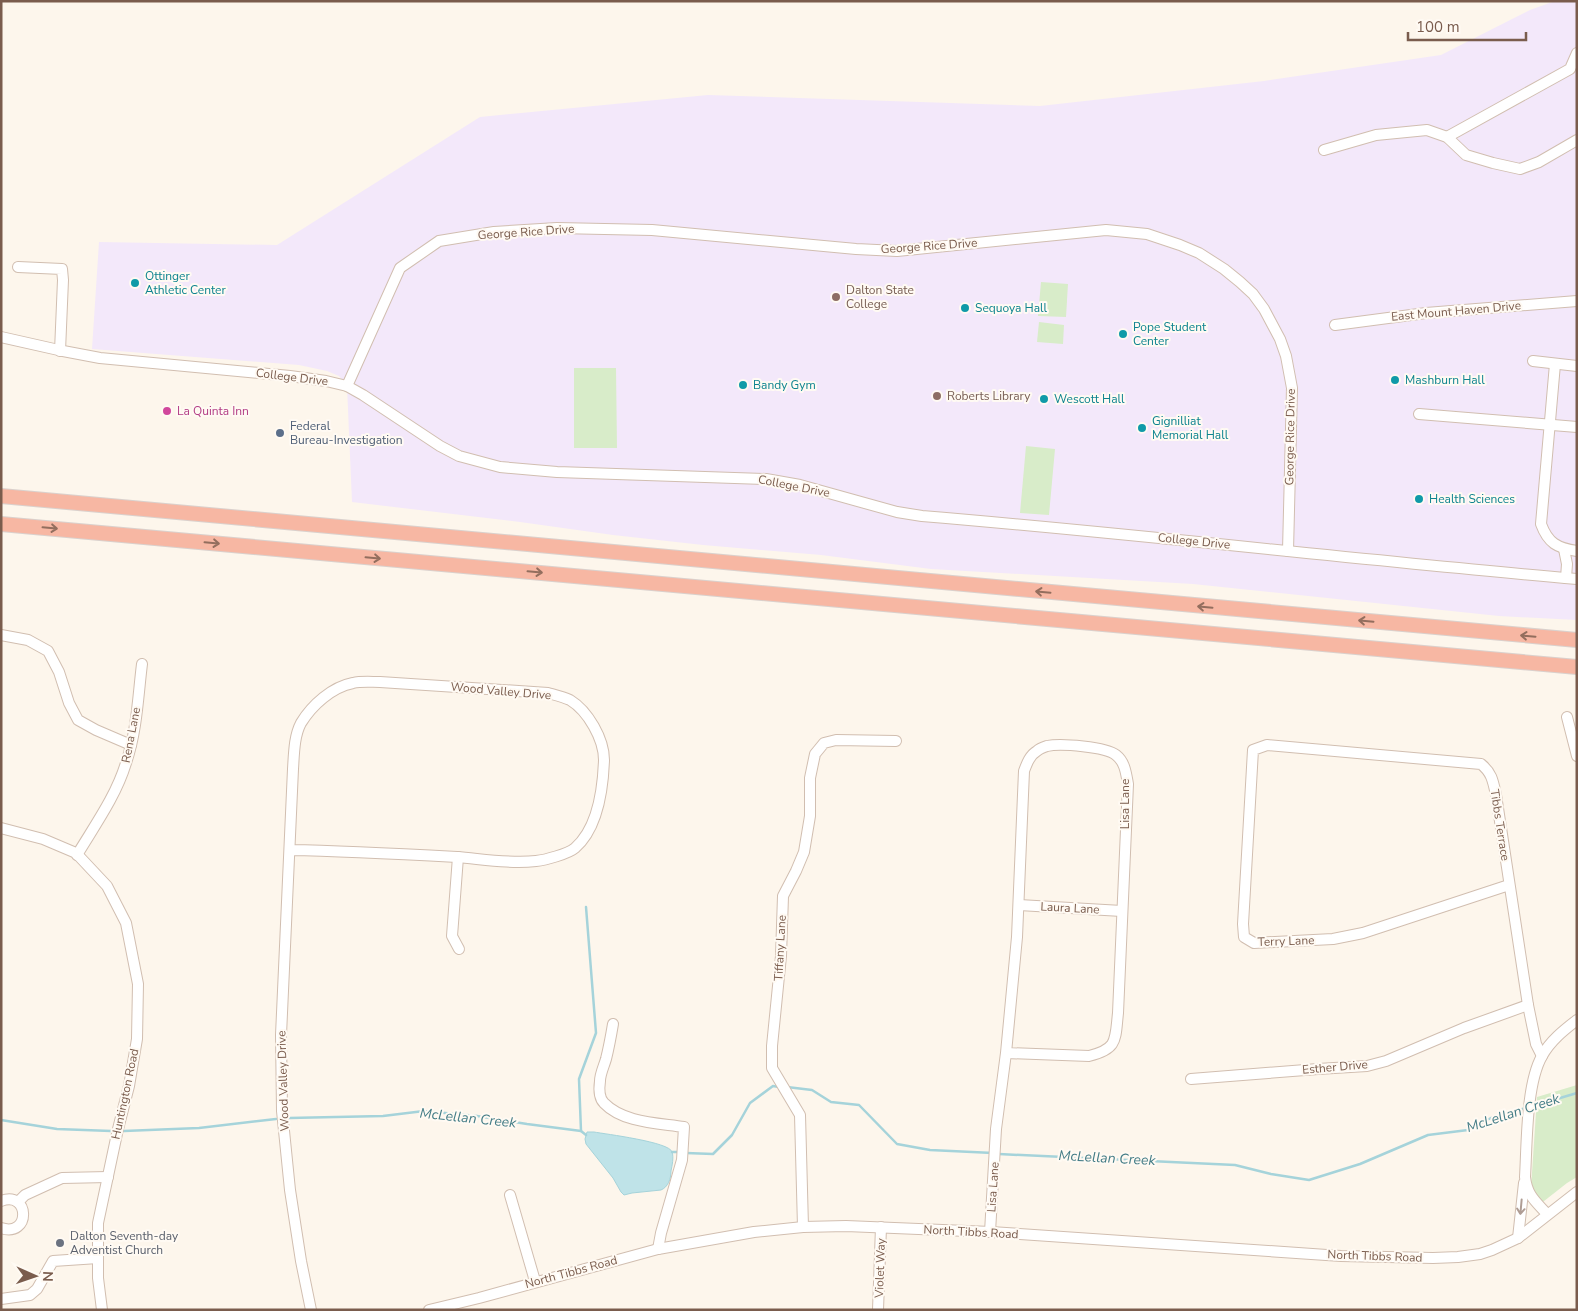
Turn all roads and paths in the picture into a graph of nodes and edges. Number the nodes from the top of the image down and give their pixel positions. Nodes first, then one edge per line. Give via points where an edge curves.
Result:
1 (1577, 53) edge
2 (1447, 137) junction
3 (1577, 140) edge
4 (1324, 150) dead end
5 (18, 267) dead end
6 (1577, 302) edge
7 (1335, 325) dead end
8 (1, 337) edge
9 (60, 351) junction
10 (1533, 361) dead end
11 (1555, 364) junction
12 (1577, 366) edge
13 (346, 386) junction
14 (1419, 414) dead end
15 (1550, 425) junction
16 (1577, 427) edge
17 (1, 496) edge
18 (1, 524) edge
19 (1564, 549) junction
20 (1577, 551) edge
21 (1288, 552) junction
22 (1566, 578) junction
23 (1577, 579) edge
24 (1, 635) edge
25 (1577, 640) edge
26 (142, 664) dead end
27 (1577, 668) edge
28 (1567, 716) dead end
29 (896, 741) dead end
30 (131, 745) junction
31 (1253, 750) joint
32 (1577, 756) edge
33 (1, 828) edge
34 (290, 850) junction
35 (77, 855) junction
36 (458, 857) junction
37 (1509, 885) junction
38 (1019, 905) junction
39 (1122, 911) junction
40 (459, 949) dead end
41 (1528, 1005) junction
42 (1577, 1020) edge
43 (613, 1024) dead end
44 (1006, 1053) junction
45 (1542, 1056) junction
46 (1192, 1080) dead end
47 (108, 1177) junction
48 (1525, 1177) junction
49 (1577, 1192) edge
50 (510, 1195) dead end
51 (1, 1201) edge
52 (18, 1202) junction
53 (1547, 1214) junction
54 (803, 1227) junction
55 (881, 1227) junction
56 (1, 1228) edge
57 (990, 1232) junction
58 (1518, 1238) junction
59 (658, 1249) junction
60 (98, 1258) junction
61 (535, 1281) junction
62 (1, 1298) edge
63 (102, 1310) edge
64 (311, 1310) edge
65 (429, 1310) edge
66 (878, 1310) edge

1 - 2 street via 1570,70
2 - 3 street via 1466,154 1520,169
2 - 4 street via 1427,130 1376,135
5 - 9 street via 62,270
6 - 7 street, East Mount Haven Drive via 1426,313
8 - 9 street, College Drive
9 - 13 street, College Drive via 100,358 290,376
10 - 11 street
11 - 12 street
11 - 15 street
13 - 21 street, College Drive via 459,456 500,467 766,479 913,514
13 - 21 street, George Rice Drive via 400,268 439,242 494,232 576,228 652,230 897,251 1106,230 1147,234 1199,253 1224,269 1253,294 1280,339 1292,388
14 - 15 street
15 - 16 street
15 - 19 street via 1542,524 1546,535
25 -> 17 highway
18 -> 27 highway
19 - 20 street
19 - 22 street
21 - 22 street, College Drive
22 - 23 street, College Drive
24 - 30 street via 28,640 48,651 78,720
26 - 30 street, Rena Lane
28 - 32 street
29 - 54 street, Tiffany Lane via 836,740 824,743 815,754 804,852 783,896 772,1066 800,1116
30 - 35 street, Rena Lane via 110,799
31 - 37 street, Tibbs Terrace via 1267,745 1481,764 1492,779
31 - 37 street, Terry Lane via 1244,937 1254,943 1333,939 1362,933
33 - 35 street, Huntington Road via 43,839
34 - 36 street, Wood Valley Drive
34 - 36 street, Wood Valley Drive via 296,740 301,723 334,689 353,683 380,682 513,690 548,693 581,708 599,736 604,751 603,776 595,818 575,849 536,862
34 - 64 street, Wood Valley Drive via 282,1111 290,1190
35 - 47 street, Huntington Road via 107,886 126,923 138,984 137,1039
36 - 40 street via 452,936
37 - 41 street, Tibbs Terrace
38 - 39 street, Laura Lane
38 - 39 street, Lisa Lane via 1024,771 1034,752 1047,746 1064,746 1106,749 1117,755 1124,765 1128,784
38 - 44 street, Lisa Lane
39 - 44 street, Lisa Lane via 1116,1038 1108,1050 1089,1056
41 - 45 street, Tibbs Terrace via 1536,1044
41 - 46 street, Esther Drive via 1366,1066
42 - 45 street via 1552,1042
43 - 59 street via 600,1080 603,1103 632,1119 684,1127 682,1160
44 - 57 street, Lisa Lane via 996,1129
45 - 48 street via 1532,1087
47 - 52 street via 62,1178 25,1195
47 - 60 street, Huntington Road via 98,1223
48 - 53 street via 1531,1198
48 -> 58 street
49 - 53 street, North Tibbs Road
50 - 61 street
51 - 52 street
52 - 56 street via 24,1215 20,1224 11,1230
53 - 58 street, North Tibbs Road
54 - 55 street, North Tibbs Road
54 - 59 street, North Tibbs Road
55 - 57 street, North Tibbs Road
55 - 66 street, Violet Way
57 - 58 street, North Tibbs Road via 1341,1256 1433,1258 1480,1254
59 - 61 street, North Tibbs Road
60 - 62 street via 53,1261 30,1295
60 - 63 street, Huntington Road
61 - 65 street, North Tibbs Road

